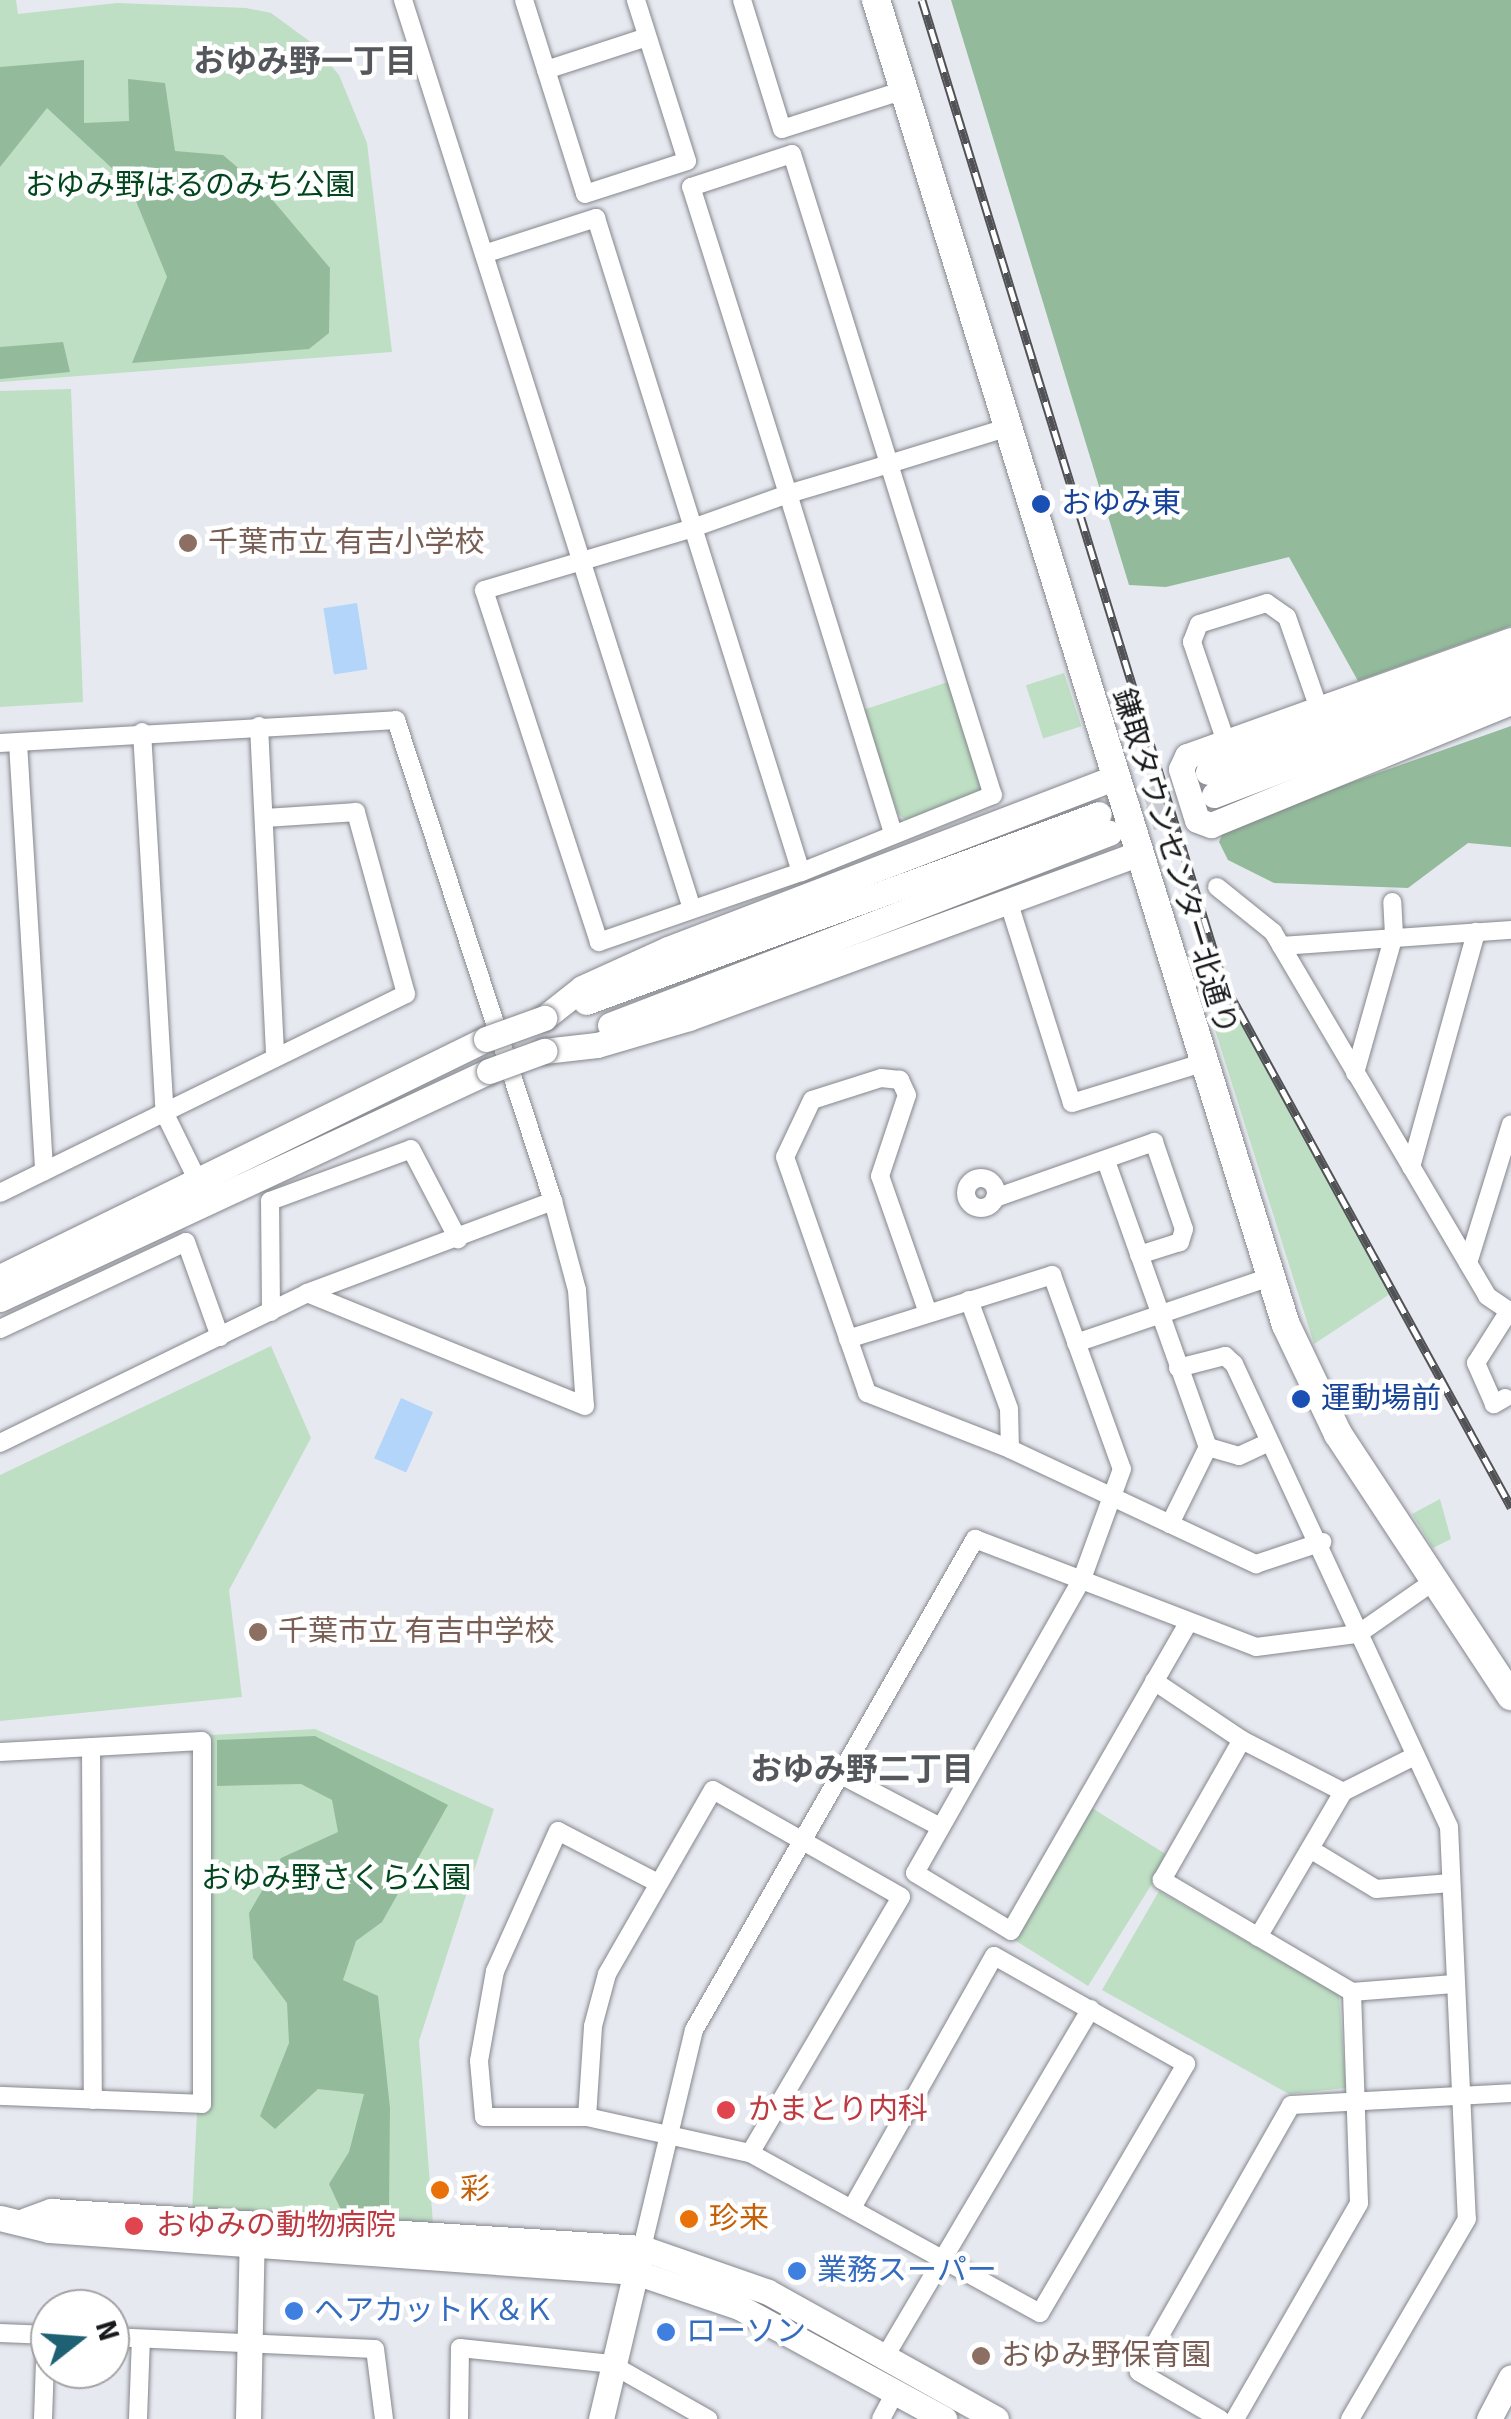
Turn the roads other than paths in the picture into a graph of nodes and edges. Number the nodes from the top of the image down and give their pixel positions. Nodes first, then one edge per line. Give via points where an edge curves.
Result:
1 (403, 0) edge
2 (545, 0) edge
3 (636, 0) edge
4 (742, 0) edge
5 (876, 0) edge
6 (525, 3) edge
7 (648, 37) junction
8 (546, 70) junction
9 (904, 90) junction
10 (484, 254) junction
11 (1006, 428) junction
12 (889, 464) junction
13 (788, 494) junction
14 (690, 529) junction
15 (578, 563) junction
16 (1511, 640) edge
17 (1511, 659) edge
18 (1511, 682) edge
19 (1511, 702) edge
20 (1319, 709) junction
21 (259, 726) junction
22 (142, 732) junction
23 (1226, 742) junction
24 (9, 743) edge
25 (1114, 778) junction
26 (266, 818) junction
27 (892, 834) junction
28 (1138, 854) junction
29 (802, 872) junction
30 (1217, 887) dead end
31 (1392, 902) dead end
32 (692, 908) junction
33 (1012, 913) dead end
34 (1511, 930) edge
35 (1476, 932) junction
36 (1394, 935) junction
37 (1281, 946) junction
38 (544, 1018) junction
39 (544, 1050) junction
40 (275, 1057) junction
41 (1202, 1063) junction
42 (1355, 1073) junction
43 (165, 1114) junction
44 (1510, 1127) edge
45 (1106, 1161) junction
46 (1411, 1167) junction
47 (44, 1171) junction
48 (196, 1179) junction
49 (0, 1193) edge
50 (996, 1198) dead end
51 (553, 1201) junction
52 (458, 1238) junction
53 (1138, 1255) junction
54 (1468, 1263) junction
55 (0, 1277) edge
56 (1270, 1277) junction
57 (307, 1294) junction
58 (0, 1298) edge
59 (969, 1300) junction
60 (1510, 1311) edge
61 (271, 1312) junction
62 (928, 1313) junction
63 (1159, 1314) junction
64 (0, 1329) edge
65 (220, 1337) junction
66 (848, 1339) junction
67 (1076, 1343) junction
68 (1178, 1368) junction
69 (1505, 1398) dead end
70 (1269, 1442) junction
71 (0, 1443) edge
72 (1208, 1447) junction
73 (1010, 1449) junction
74 (1116, 1496) junction
75 (1170, 1524) junction
76 (1322, 1542) junction
77 (1082, 1579) junction
78 (1434, 1581) junction
79 (1186, 1627) junction
80 (1358, 1634) junction
81 (1154, 1681) junction
82 (1511, 1696) edge
83 (1242, 1740) junction
84 (90, 1747) junction
85 (0, 1752) edge
86 (1413, 1757) junction
87 (844, 1776) junction
88 (1343, 1792) junction
89 (940, 1827) junction
90 (802, 1842) junction
91 (1310, 1850) junction
92 (656, 1882) junction
93 (1451, 1883) junction
94 (1258, 1937) junction
95 (1454, 1984) junction
96 (1352, 1992) junction
97 (1090, 2008) junction
98 (1511, 2093) edge
99 (1459, 2094) junction
100 (0, 2096) edge
101 (92, 2100) junction
102 (1352, 2102) junction
103 (586, 2117) junction
104 (670, 2134) junction
105 (750, 2153) junction
106 (854, 2204) junction
107 (13, 2219) edge
108 (252, 2234) junction
109 (945, 2254) junction
110 (639, 2260) junction
111 (0, 2334) edge
112 (30, 2335) edge
113 (130, 2338) edge
114 (140, 2338) junction
115 (251, 2342) junction
116 (886, 2355) junction
117 (611, 2364) junction
118 (1511, 2376) edge
119 (45, 2389) edge
120 (896, 2391) junction
121 (44, 2419) edge
122 (138, 2419) edge
123 (248, 2419) edge
124 (384, 2419) edge
125 (460, 2419) edge
126 (601, 2419) edge
127 (708, 2419) edge
128 (881, 2419) edge
129 (944, 2419) edge
130 (996, 2419) edge
131 (1220, 2419) edge
132 (1235, 2419) edge
133 (1350, 2419) edge
134 (1490, 2419) edge

1 - 10 street
2 - 6 street
3 - 7 street
4 - 9 street via 782,129
5 - 9 main road, 鎌取タウンセンター北通り
6 - 8 street
7 - 8 street
7 - 8 street via 687,161 585,194
9 - 11 main road, 鎌取タウンセンター北通り
10 - 14 street via 596,218
10 - 15 street
11 - 12 street
11 - 25 main road, 鎌取タウンセンター北通り
12 - 13 street
12 - 13 street via 792,154 691,187
12 - 27 street via 993,795
13 - 14 street
13 - 27 street
14 - 15 street
14 - 29 street
15 - 32 street
15 - 32 street via 484,590 593,923 600,942
16 - 20 street
17 - 18 street via 1211,783
19 - 23 street via 1202,825 1183,761
20 - 23 street
20 - 23 street via 1287,617 1267,602 1199,624 1192,642
21 - 22 street
21 - 26 street
21 - 51 street via 396,720
22 - 24 street
22 - 43 street
24 - 47 street
25 - 28 main road, 鎌取タウンセンター北通り
25 - 38 street via 668,949 582,988
26 - 40 street
26 - 40 street via 356,812 406,994
27 - 29 street
28 - 39 street via 689,1018 597,1045
28 - 41 main road, 鎌取タウンセンター北通り
29 - 32 street
30 - 37 street
31 - 36 street
33 - 41 street via 1072,1103
34 - 35 street
35 - 36 street
35 - 46 street
36 - 37 street
36 - 42 street
37 - 42 street
38 - 39 street via 1104,823
38 - 48 street, bridge via 486,1039
39 - 58 street, bridge
40 - 43 street
41 - 56 main road, 鎌取タウンセンター北通り
42 - 46 street
43 - 47 street
43 - 48 street
44 - 54 street
45 - 50 street
45 - 53 street
45 - 53 street via 1154,1142 1184,1229 1180,1242
46 - 54 street
47 - 49 street
48 - 55 street
51 - 52 street
51 - 57 street via 579,1308 585,1406
52 - 57 street
52 - 61 street via 412,1149 270,1201
53 - 63 street
54 - 60 street via 1487,1296
56 - 63 street
56 - 78 main road, 鎌取タウンセンター北通り via 1338,1434
57 - 61 street
59 - 62 street
59 - 67 street via 1052,1275
59 - 73 street via 1009,1409
60 - 69 street via 1476,1363 1494,1404
61 - 65 street
62 - 66 street
62 - 66 street via 880,1176 907,1095 900,1080 880,1078 812,1100 784,1158
63 - 67 street
63 - 68 street
64 - 65 street via 186,1242
65 - 71 street
66 - 73 street via 867,1393
67 - 74 street via 1122,1470
68 - 70 street via 1225,1356
68 - 72 street
70 - 72 street via 1239,1456
70 - 76 street
72 - 75 street
73 - 74 street
74 - 75 street
74 - 77 street
75 - 76 street via 1256,1564
76 - 80 street
77 - 79 street
77 - 87 street via 975,1539
77 - 89 street
78 - 80 street
78 - 82 main road, 鎌取タウンセンター北通り
79 - 80 street via 1256,1648
79 - 81 street
80 - 86 street
81 - 83 street
81 - 89 street via 1011,1930 915,1873
83 - 88 street
83 - 94 street via 1162,1880
84 - 85 street
84 - 101 street
84 - 101 street via 202,1741 202,2104
86 - 88 street
86 - 93 street via 1449,1828
87 - 89 street
87 - 90 street
88 - 91 street
90 - 92 street via 713,1790
90 - 104 street via 694,2030
90 - 105 street via 900,1897
91 - 93 street via 1376,1889
91 - 94 street
92 - 103 street via 607,1974 593,2026
92 - 103 street via 558,1831 496,1971 479,2061 484,2118
93 - 95 street
94 - 96 street
95 - 96 street
95 - 99 street
96 - 102 street
97 - 106 street via 994,1956
97 - 109 street
97 - 109 street via 1186,2064 1040,2313
98 - 99 street
99 - 102 street
99 - 133 street via 1467,2219
100 - 101 street
102 - 131 street via 1291,2105 1139,2372
102 - 132 street via 1359,2202
103 - 104 street
104 - 105 street
104 - 110 street
105 - 106 street
106 - 109 street
107 - 108 street via 51,2211
108 - 110 street
108 - 115 street
109 - 116 street
110 - 116 street via 741,2279
110 - 117 street
110 - 120 street
111 - 112 street
113 - 114 street
114 - 115 street
114 - 122 street
115 - 123 street
115 - 124 street via 374,2349
116 - 130 street
117 - 125 street via 460,2348
117 - 126 street
117 - 127 street
118 - 134 street
119 - 121 street
120 - 128 street
120 - 129 street

